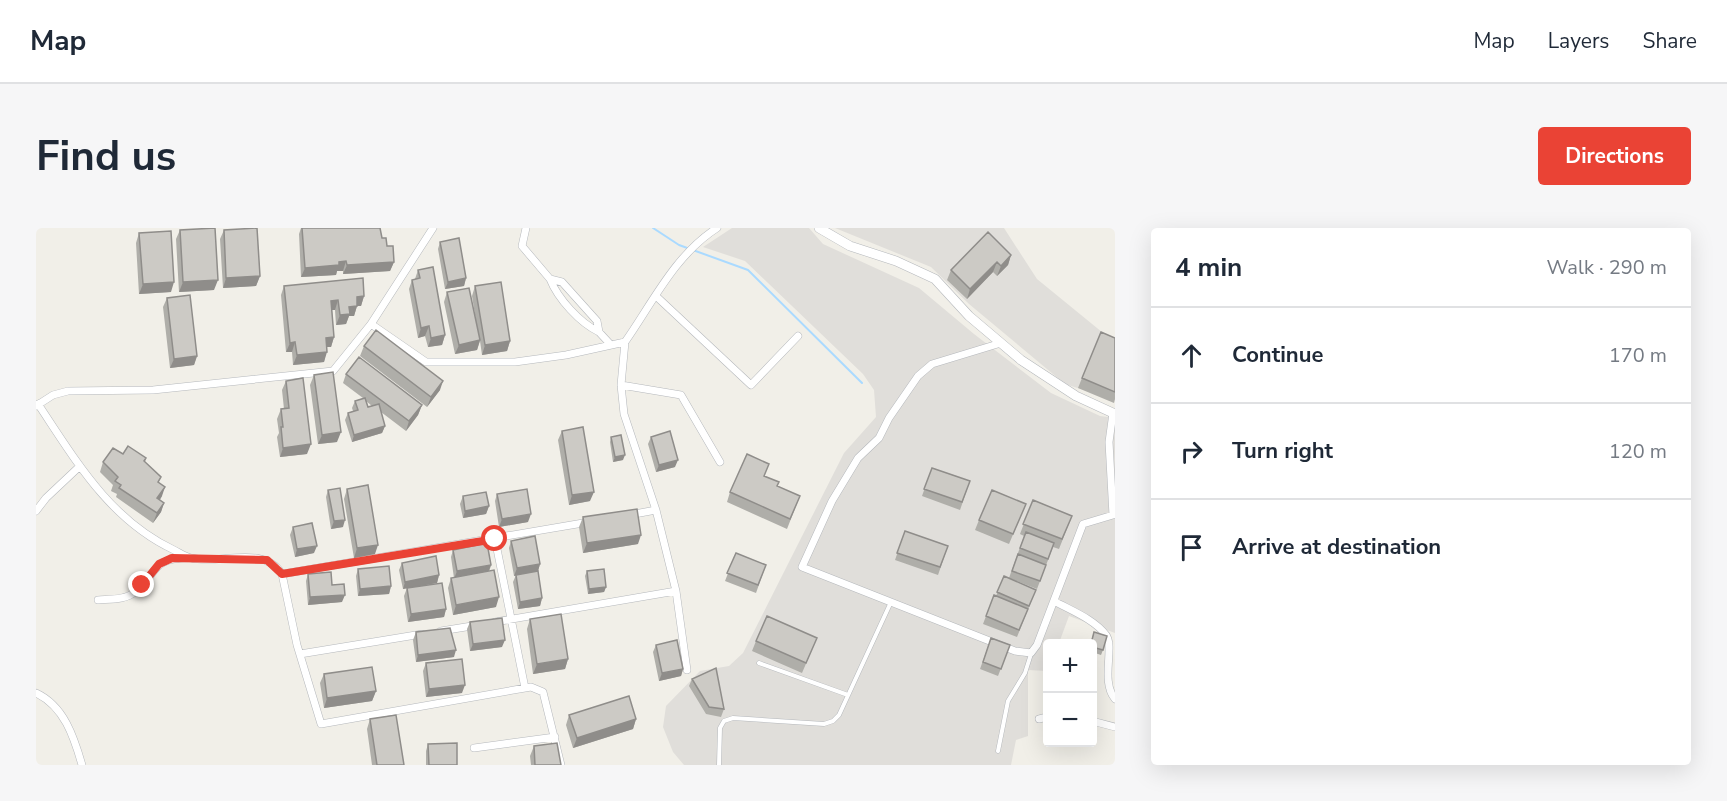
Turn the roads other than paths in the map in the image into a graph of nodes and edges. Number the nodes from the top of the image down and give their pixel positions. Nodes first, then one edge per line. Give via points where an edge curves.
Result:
1 (433, 228) edge
2 (526, 228) edge
3 (715, 228) edge
4 (819, 228) edge
5 (657, 297) junction
6 (371, 324) junction
7 (798, 336) dead end
8 (625, 342) junction
9 (1001, 344) junction
10 (611, 345) junction
11 (621, 385) junction
12 (37, 405) edge
13 (1114, 414) edge
14 (720, 462) dead end
15 (80, 466) junction
16 (656, 510) junction
17 (36, 511) edge
18 (622, 516) edge
19 (599, 520) edge
20 (495, 539) junction
21 (191, 558) junction
22 (282, 574) junction
23 (676, 591) junction
24 (98, 600) dead end
25 (892, 601) junction
26 (1054, 601) junction
27 (512, 619) junction
28 (1031, 653) junction
29 (300, 654) junction
30 (759, 663) dead end
31 (687, 670) dead end
32 (525, 688) junction
33 (36, 693) edge
34 (848, 695) junction
35 (1115, 699) edge
36 (1043, 718) edge
37 (1039, 719) dead end
38 (1097, 723) edge
39 (1115, 728) edge
40 (555, 737) junction
41 (474, 748) dead end
42 (998, 751) dead end
43 (82, 765) edge
44 (561, 765) edge
45 (719, 765) edge

1 - 6 street
2 - 10 street via 522,246 550,279 562,282 597,321 599,332
3 - 5 street via 678,261
4 - 9 street via 850,246 935,279
5 - 7 street via 751,385
5 - 8 street
6 - 10 street via 426,362 514,362
6 - 12 street via 333,371 153,390 68,391
8 - 10 street
8 - 11 street
9 - 13 street via 1076,396
9 - 25 street via 932,364 918,376 879,438 858,458 832,501 802,567
11 - 14 street via 681,395
11 - 16 street via 624,414
12 - 15 street
13 - 26 street via 1109,442 1113,515 1083,524
15 - 17 street
15 - 21 street via 96,490 127,520 153,540
16 - 18 street
16 - 23 street
19 - 20 street
20 - 22 street
20 - 27 street
21 - 22 street via 267,560
21 - 24 street via 172,558 159,564 134,593 119,599
22 - 29 street
23 - 27 street
23 - 31 street
25 - 28 street via 1015,651
25 - 34 lane
26 - 28 street
26 - 35 street via 1106,634 1109,688
27 - 29 street
27 - 32 street
28 - 42 lane via 1025,673 1008,701
29 - 32 street via 321,724
30 - 34 lane
32 - 40 street via 543,692
33 - 43 street via 52,700 67,724
34 - 45 lane via 839,715 824,724 733,718 724,721 720,728
36 - 37 street
38 - 39 street
40 - 41 street
40 - 44 street

